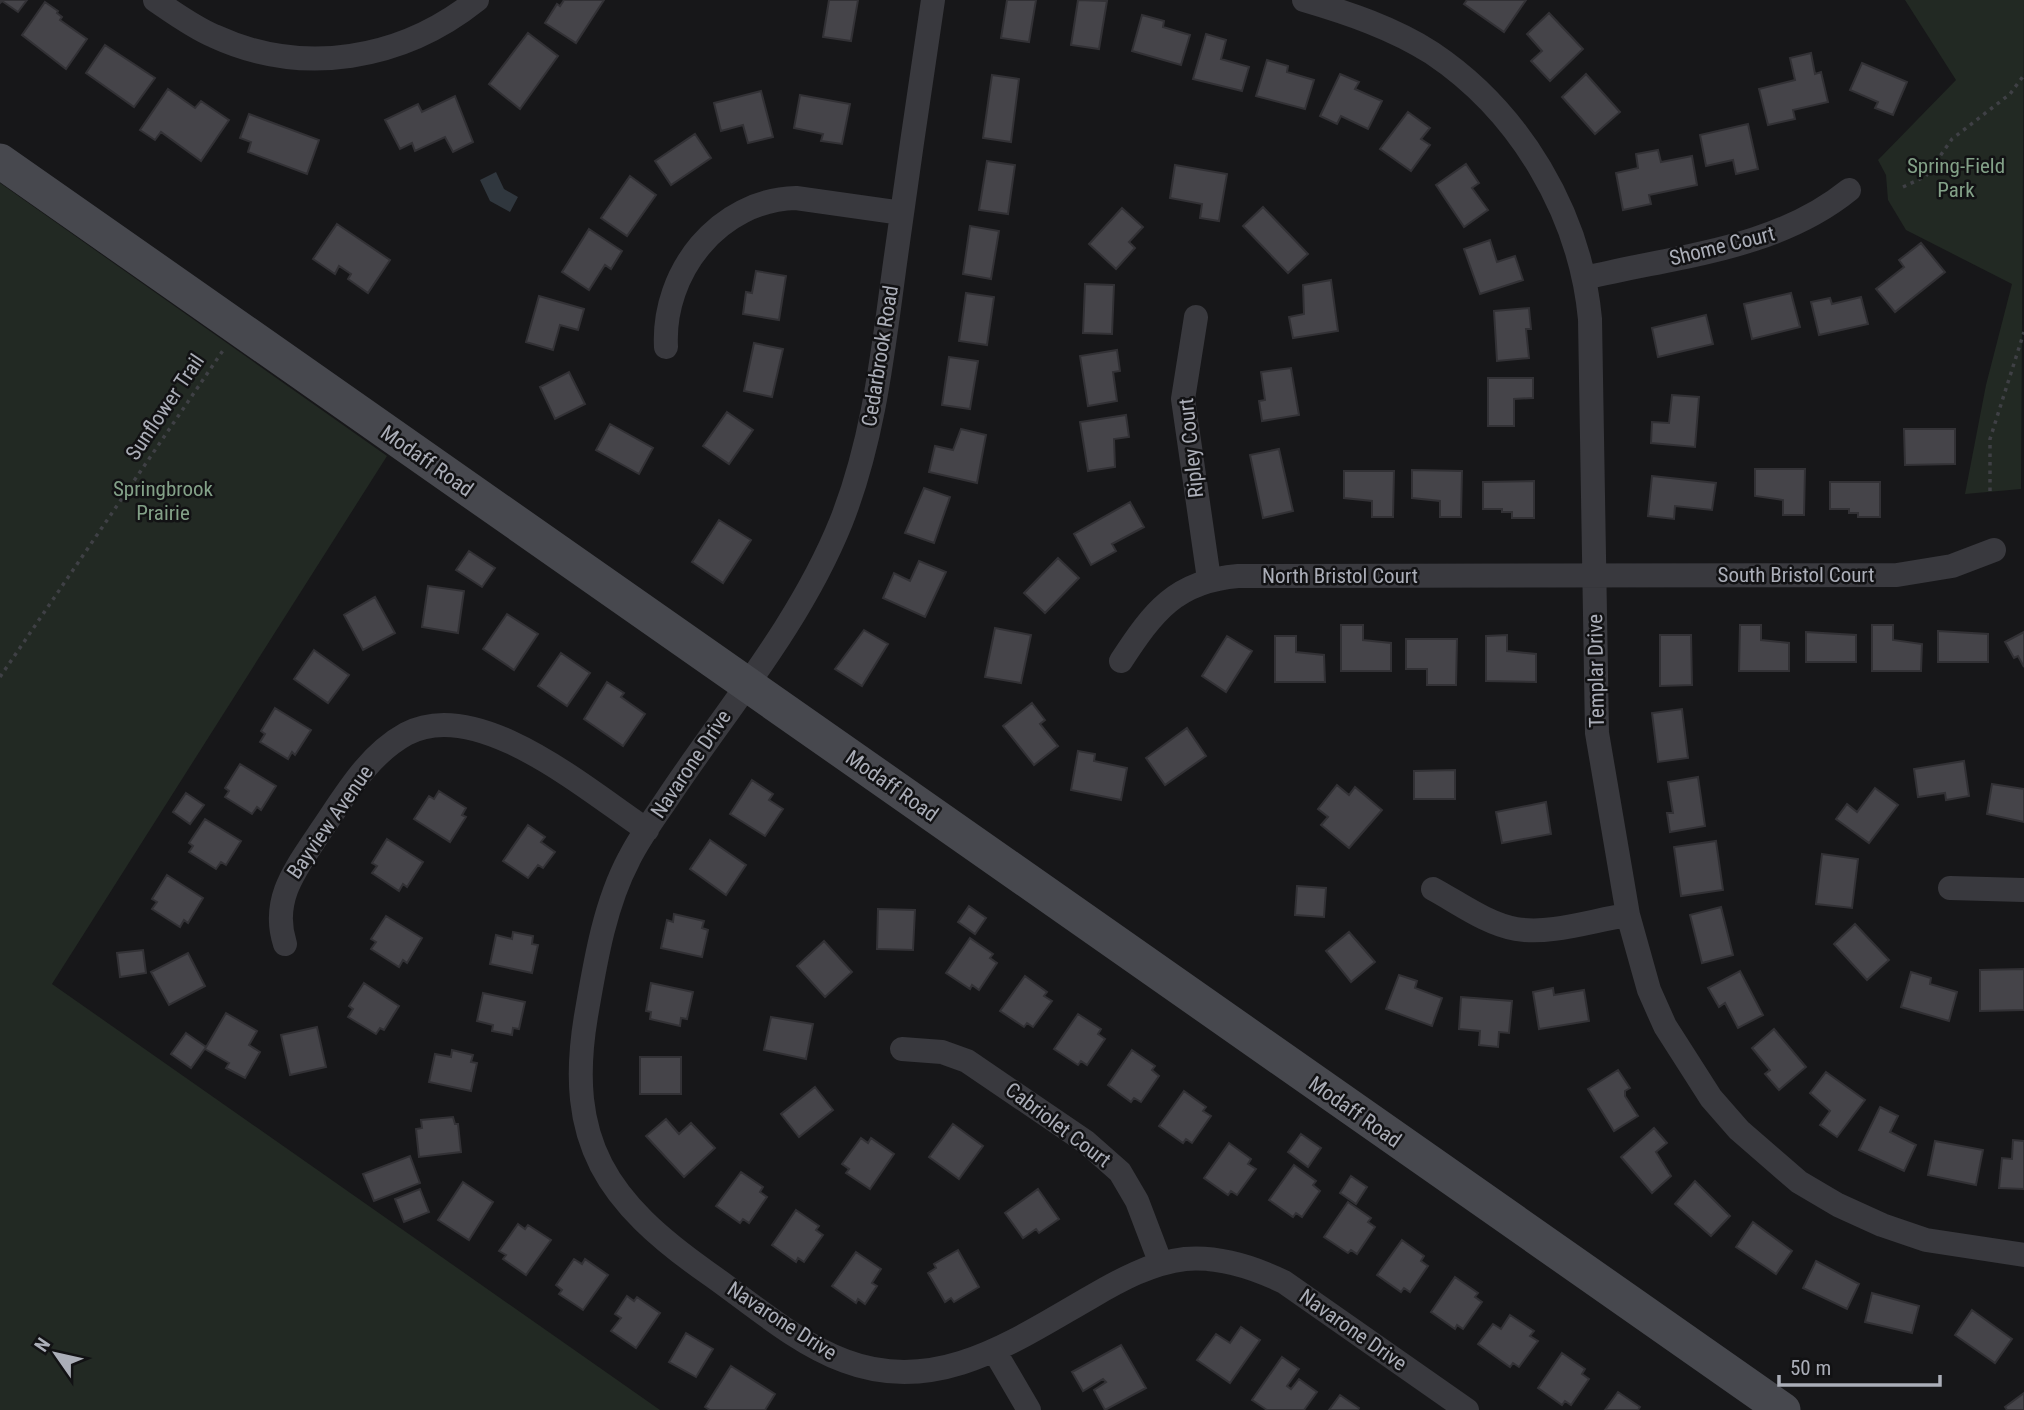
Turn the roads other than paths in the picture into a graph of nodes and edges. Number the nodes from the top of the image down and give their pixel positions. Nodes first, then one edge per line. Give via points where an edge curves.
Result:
1 (155, 0) edge
2 (477, 0) edge
3 (933, 0) edge
4 (1304, 0) edge
5 (0, 160) edge
6 (1849, 190) dead end
7 (902, 212) junction
8 (1585, 278) junction
9 (1195, 317) dead end
10 (666, 347) dead end
11 (1994, 550) dead end
12 (1595, 577) junction
13 (1209, 579) junction
14 (1121, 661) dead end
15 (747, 685) junction
16 (647, 830) junction
17 (1950, 888) dead end
18 (1433, 890) dead end
19 (2024, 890) edge
20 (1629, 915) junction
21 (285, 944) dead end
22 (902, 1049) dead end
23 (2024, 1255) edge
24 (1161, 1264) junction
25 (995, 1352) junction
26 (1029, 1410) edge
27 (1467, 1410) edge
28 (1783, 1410) edge

1 - 2 street via 195,27 234,45 281,56 337,58 408,42
3 - 7 street, Cedarbrook Road
4 - 8 street, Templar Drive via 1405,38 1468,81 1498,108 1556,198
5 - 15 street, Modaff Road
6 - 8 street, Shome Court via 1828,208 1784,231
7 - 10 street via 779,198 724,220 701,244 676,288 668,312
7 - 15 street, Cedarbrook Road via 874,410 855,483 806,594
8 - 12 street, Templar Drive via 1592,360
9 - 13 street, Ripley Court via 1183,399
11 - 12 street, South Bristol Court via 1952,566 1897,575
12 - 13 street, North Bristol Court
12 - 20 street, Templar Drive via 1597,733
13 - 14 street, North Bristol Court via 1178,593 1160,608
15 - 16 street, Navarone Drive
15 - 28 street, Modaff Road
16 - 21 street, Bayview Avenue via 494,733 470,726 426,726 399,738 366,766 291,876 280,909
16 - 25 street, Navarone Drive via 630,856 608,911 581,1047 585,1126 592,1149 617,1191 675,1250 840,1359 905,1374 951,1368
17 - 19 street
18 - 20 street via 1517,929 1538,930
20 - 23 street, Templar Drive via 1649,990 1684,1060 1739,1130 1775,1163 1838,1205 1882,1226 1950,1246
22 - 24 street, Cabriolet Court via 942,1052 967,1061 1106,1157 1131,1188
24 - 25 street, Navarone Drive via 1119,1280
24 - 27 street, Navarone Drive via 1187,1259 1233,1262 1284,1282
25 - 26 street

